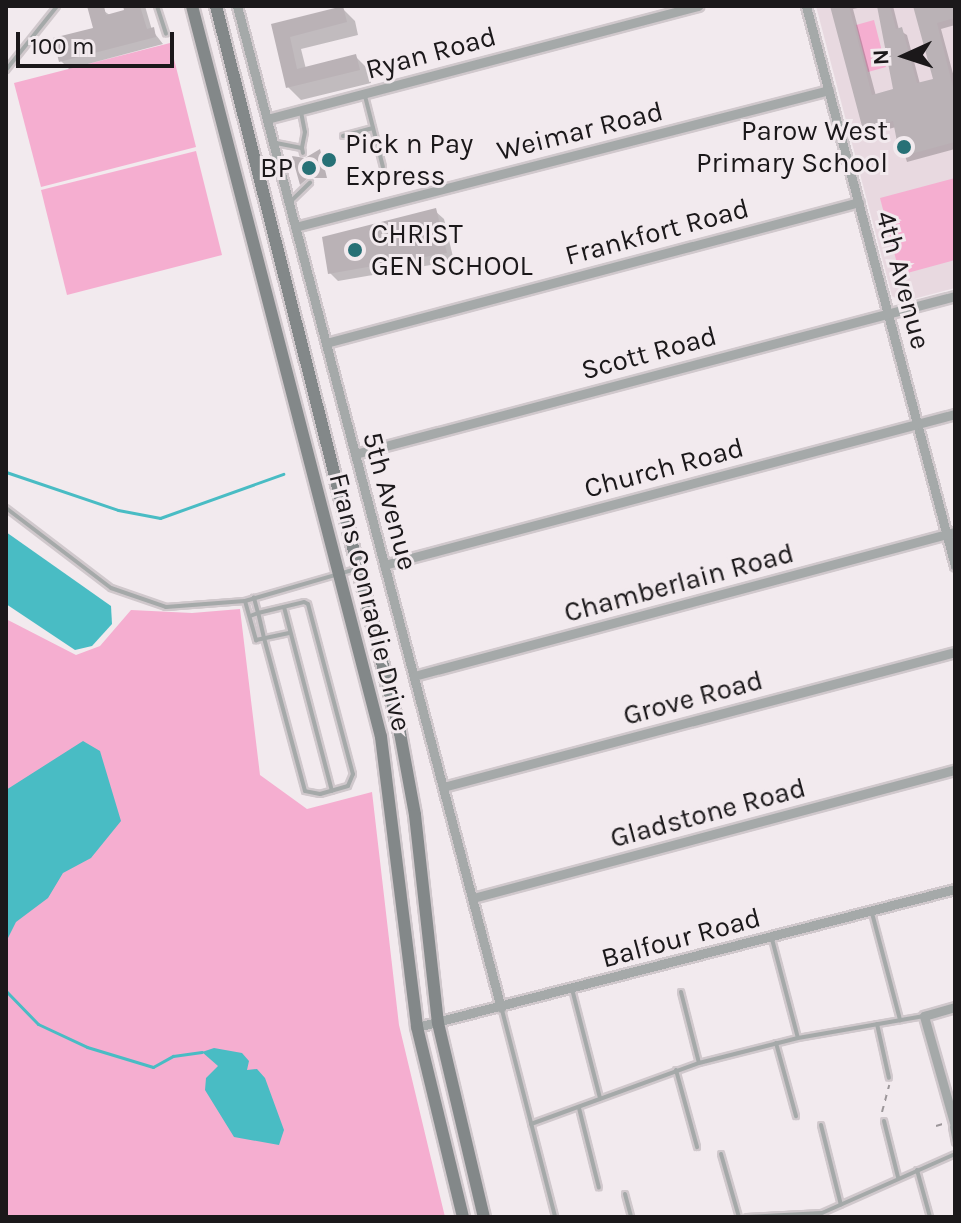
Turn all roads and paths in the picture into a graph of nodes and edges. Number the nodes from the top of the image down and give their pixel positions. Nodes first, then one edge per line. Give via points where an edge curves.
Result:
1 (57, 6) edge
2 (157, 6) edge
3 (192, 6) edge
4 (216, 6) edge
5 (249, 6) edge
6 (698, 6) edge
7 (806, 6) edge
8 (238, 7) edge
9 (166, 34) dead end
10 (6, 70) edge
11 (829, 90) junction
12 (364, 93) junction
13 (301, 110) junction
14 (267, 119) junction
15 (373, 128) junction
16 (343, 136) dead end
17 (273, 142) junction
18 (383, 167) dead end
19 (310, 183) dead end
20 (289, 202) junction
21 (859, 202) junction
22 (295, 227) junction
23 (955, 296) edge
24 (889, 313) junction
25 (326, 343) junction
26 (955, 414) edge
27 (918, 424) junction
28 (355, 454) junction
29 (6, 508) edge
30 (951, 534) edge
31 (384, 565) junction
32 (955, 566) edge
33 (359, 568) junction
34 (339, 573) junction
35 (254, 598) junction
36 (245, 601) junction
37 (284, 607) junction
38 (258, 613) junction
39 (250, 616) junction
40 (290, 633) junction
41 (264, 638) junction
42 (955, 652) edge
43 (414, 676) junction
44 (955, 770) edge
45 (443, 787) junction
46 (332, 791) junction
47 (955, 889) edge
48 (473, 898) junction
49 (871, 911) junction
50 (771, 936) junction
51 (572, 989) junction
52 (681, 992) dead end
53 (955, 1007) edge
54 (501, 1008) junction
55 (924, 1016) junction
56 (900, 1021) junction
57 (438, 1023) junction
58 (877, 1024) junction
59 (417, 1027) junction
60 (798, 1038) junction
61 (776, 1043) junction
62 (699, 1063) junction
63 (676, 1070) junction
64 (889, 1078) joint
65 (600, 1098) junction
66 (579, 1108) junction
67 (796, 1116) dead end
68 (884, 1121) joint
69 (531, 1124) junction
70 (821, 1125) dead end
71 (950, 1125) edge
72 (936, 1126) dead end
73 (955, 1143) edge
74 (697, 1147) dead end
75 (721, 1154) dead end
76 (955, 1154) edge
77 (917, 1170) junction
78 (898, 1177) junction
79 (599, 1188) dead end
80 (625, 1194) dead end
81 (841, 1205) junction
82 (822, 1215) edge
83 (463, 1217) edge
84 (484, 1217) edge
85 (555, 1217) edge
86 (631, 1217) edge
87 (739, 1217) edge
88 (747, 1217) edge
89 (930, 1217) edge

1 - 10 lane
2 - 9 lane
3 - 34 main road, Frans Conradie Drive
4 - 33 main road, Frans Conradie Drive
5 - 8 street
6 - 12 street, Ryan Road
7 - 11 street, 4th Avenue
8 - 14 street, 5th Avenue
11 - 21 street, 4th Avenue
11 - 22 street, Weimar Road
12 - 13 street, Ryan Road
12 - 15 lane
13 - 14 street, Ryan Road
13 - 17 lane via 302,151
14 - 17 street, 5th Avenue
15 - 16 lane
15 - 18 lane
17 - 20 street, 5th Avenue
19 - 20 lane
20 - 22 street, 5th Avenue
21 - 24 street, 4th Avenue
21 - 25 street, Frankfort Road
22 - 25 street, 5th Avenue
23 - 24 street, Scott Road
24 - 27 street, 4th Avenue
24 - 28 street, Scott Road
25 - 28 street, 5th Avenue
26 - 27 street, Church Road
27 - 30 street, 4th Avenue
27 - 31 street, Church Road
28 - 31 street, 5th Avenue
29 - 36 lane via 111,588 142,602 193,609
30 - 32 street, 4th Avenue
30 - 43 street, Chamberlain Road
31 - 43 street, 5th Avenue
33 - 34 lane
33 - 57 main road, Frans Conradie Drive via 415,815
34 - 35 lane
34 - 59 main road, Frans Conradie Drive via 381,737
35 - 36 lane
35 - 38 lane
36 - 39 lane
37 - 38 lane
37 - 40 lane
37 - 46 lane via 308,604 329,679 354,778
38 - 39 lane
38 - 41 lane
39 - 41 lane via 256,640
40 - 41 lane
40 - 46 lane
41 - 46 lane via 305,791
42 - 45 street, Grove Road
43 - 45 street, 5th Avenue
44 - 48 street, Gladstone Road
45 - 48 street, 5th Avenue
47 - 49 street, Balfour Road
48 - 54 street, 5th Avenue
49 - 50 street, Balfour Road
49 - 56 lane
50 - 51 street, Balfour Road
50 - 60 lane
51 - 54 street, Balfour Road
51 - 65 lane
52 - 62 lane
53 - 55 street
54 - 57 street, Balfour Road
54 - 69 lane
55 - 56 lane
55 - 71 street
56 - 58 lane
57 - 59 street, Balfour Road
57 - 84 main road, Frans Conradie Drive
58 - 60 lane
58 - 64 lane
59 - 83 main road, Frans Conradie Drive
60 - 61 lane
61 - 62 lane
61 - 67 lane
62 - 63 lane
63 - 65 lane
63 - 74 lane
64 - 68 path
65 - 66 lane
66 - 69 lane
66 - 79 lane
68 - 78 lane
69 - 85 lane
70 - 81 lane
71 - 72 path
71 - 73 lane
75 - 87 lane
76 - 77 lane
77 - 78 lane
77 - 89 lane
78 - 81 lane
80 - 86 lane
81 - 82 lane
82 - 88 lane

